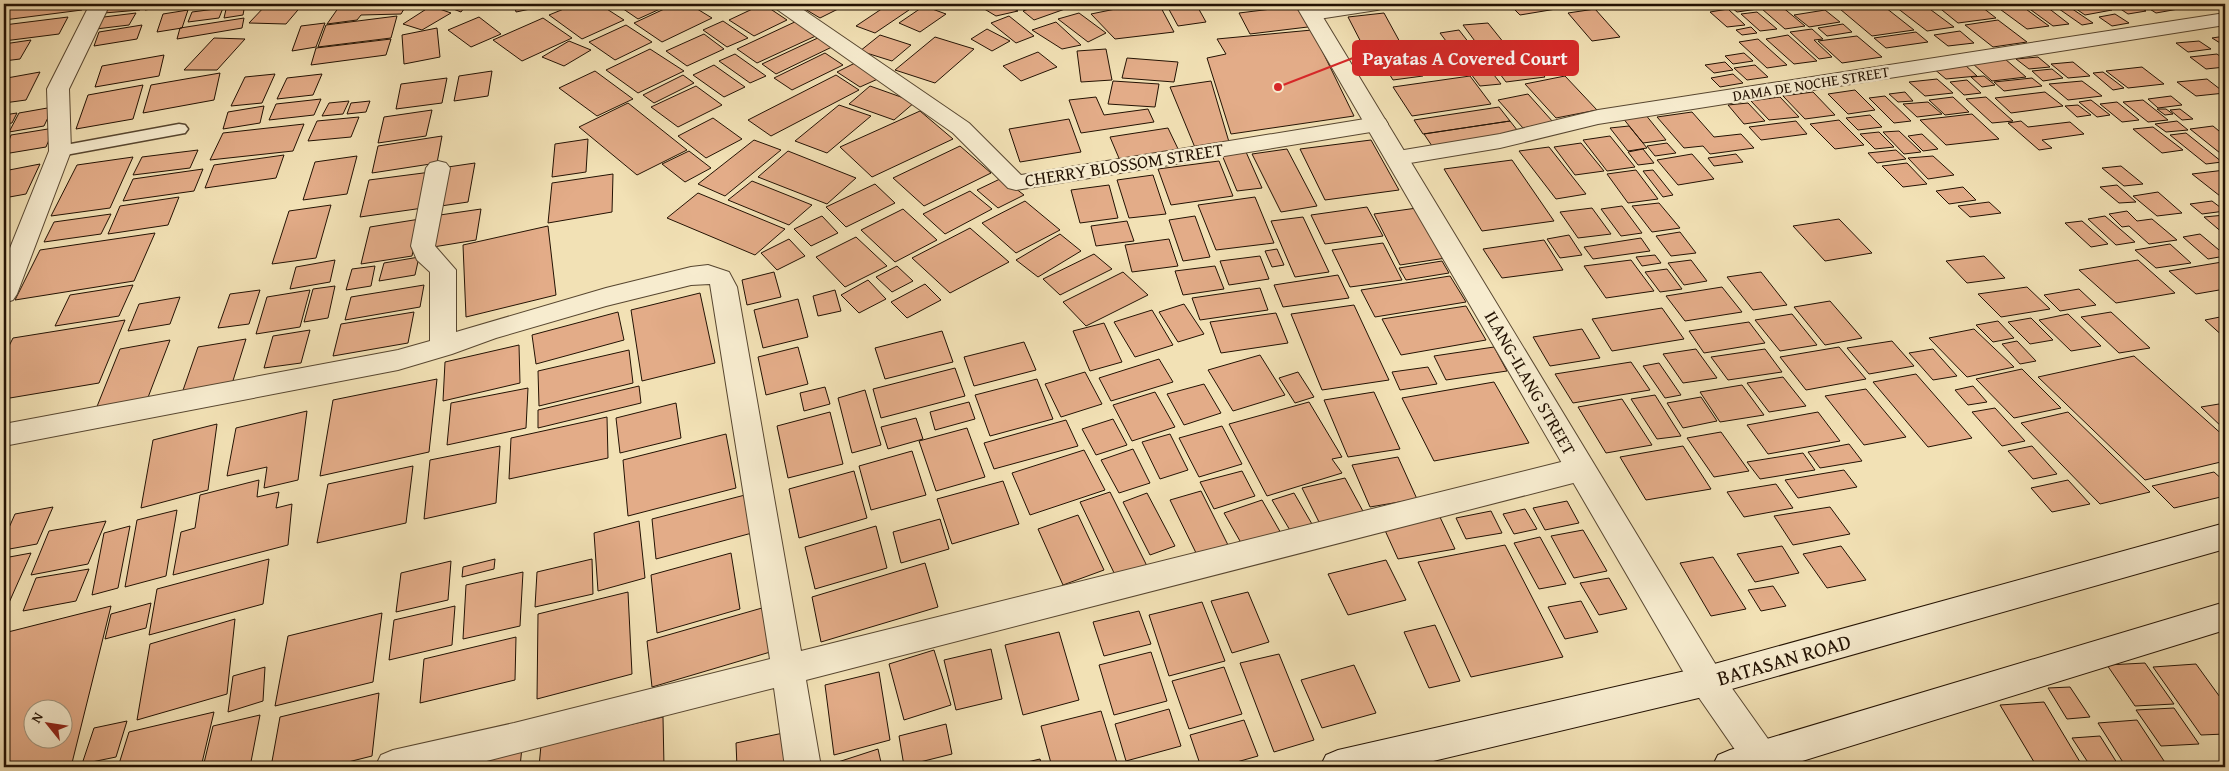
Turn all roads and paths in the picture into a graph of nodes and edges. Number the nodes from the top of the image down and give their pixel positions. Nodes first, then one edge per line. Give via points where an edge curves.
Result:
1 (100, 4) edge
2 (782, 4) edge
3 (1377, 4) edge
4 (1309, 9) edge
5 (2225, 19) edge
6 (1377, 124) junction
7 (179, 129) dead end
8 (60, 151) junction
9 (1398, 158) junction
10 (438, 168) dead end
11 (4, 294) edge
12 (443, 347) junction
13 (4, 435) edge
14 (1581, 470) junction
15 (2225, 536) edge
16 (2225, 616) edge
17 (789, 670) junction
18 (1707, 681) junction
19 (1745, 763) edge
20 (393, 767) edge
21 (803, 767) edge
22 (1338, 767) edge

1 - 8 street via 58,89
2 - 6 street, CHERRY BLOSSOM STREET via 961,128 1016,183
3 - 4 street
4 - 6 street, ILANG-ILANG STREET
5 - 9 street, DAMA DE NOCHE STREET via 1598,117 1500,141
6 - 9 street, ILANG-ILANG STREET
7 - 8 lane
8 - 11 street
9 - 14 street, ILANG-ILANG STREET
10 - 12 street via 423,246 426,254 443,270
12 - 13 street via 330,374
12 - 17 street via 487,331 691,276 708,274 720,278
14 - 17 street
14 - 18 street, ILANG-ILANG STREET
15 - 18 street, BATASAN ROAD
16 - 19 street
17 - 20 street
17 - 21 street
18 - 19 street, ILANG-ILANG STREET
18 - 22 street, BATASAN ROAD

